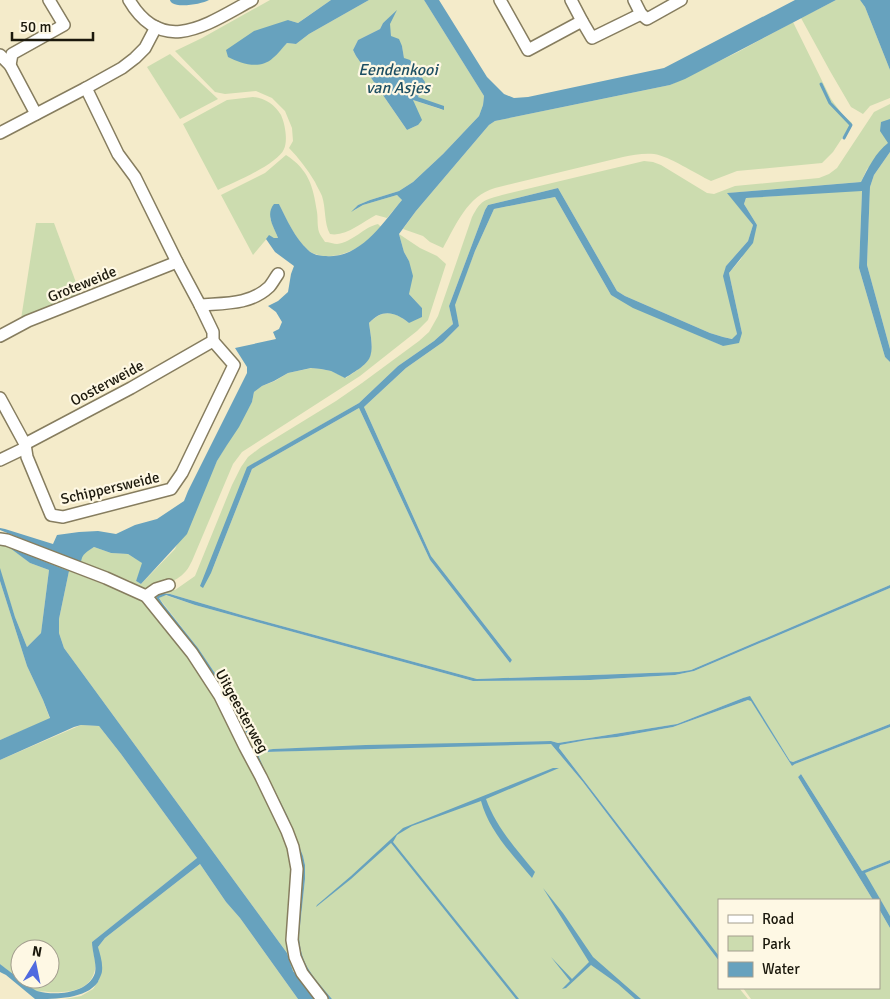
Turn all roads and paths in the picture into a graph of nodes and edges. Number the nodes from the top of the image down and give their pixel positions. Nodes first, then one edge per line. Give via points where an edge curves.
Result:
1 (49, 0) edge
2 (129, 0) edge
3 (252, 0) edge
4 (500, 0) edge
5 (571, 0) edge
6 (634, 0) edge
7 (681, 0) edge
8 (641, 14) junction
9 (582, 21) junction
10 (156, 27) junction
11 (0, 55) edge
12 (10, 65) junction
13 (86, 88) junction
14 (36, 114) junction
15 (0, 133) edge
16 (177, 262) junction
17 (278, 274) dead end
18 (200, 305) junction
19 (0, 336) edge
20 (213, 341) junction
21 (0, 398) edge
22 (25, 446) junction
23 (0, 460) edge
24 (0, 538) edge
25 (169, 585) dead end
26 (146, 596) junction
27 (322, 999) edge

1 - 12 street via 64,25 12,54
2 - 10 street via 142,18
3 - 10 street via 202,27 188,31 173,32
4 - 9 street via 528,50
5 - 9 street
6 - 8 street
7 - 8 street via 647,20
8 - 9 street via 592,38
10 - 13 street via 140,54
11 - 12 street
12 - 14 street
13 - 14 street
13 - 16 street
14 - 15 street
16 - 18 street
16 - 19 street, Groteweide via 28,321
17 - 18 street via 269,287 254,298 235,303
18 - 20 street via 213,332
20 - 22 street, Oosterweide
20 - 22 street, Schippersweide via 234,365 182,473 171,489 63,517 51,515
21 - 22 street
22 - 23 street, Oosterweide
24 - 26 street, Uitgeesterweg
25 - 26 street
26 - 27 street, Uitgeesterweg via 220,696 287,831 297,869 292,940 302,973

